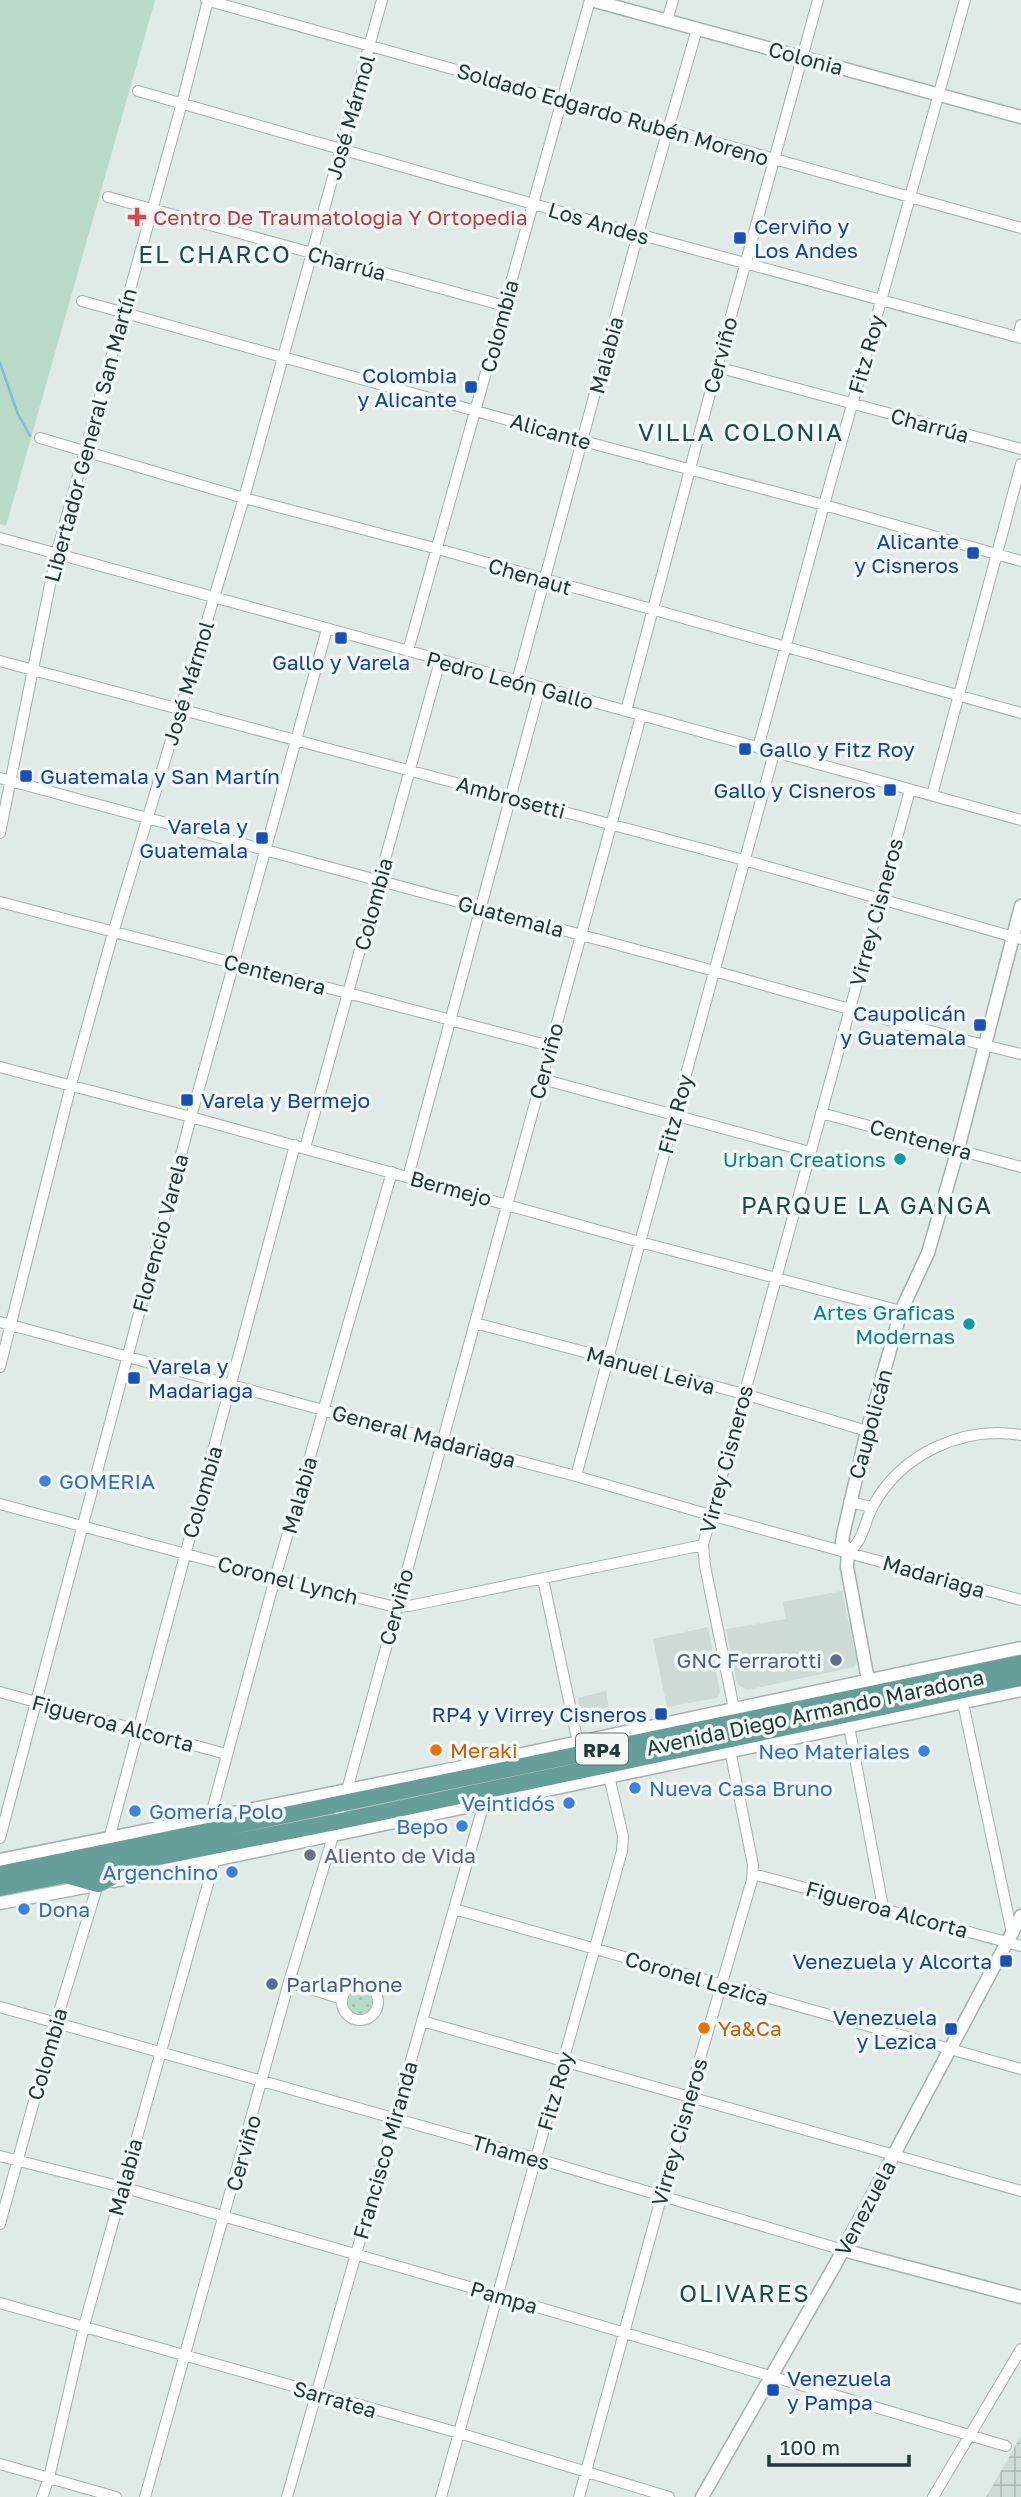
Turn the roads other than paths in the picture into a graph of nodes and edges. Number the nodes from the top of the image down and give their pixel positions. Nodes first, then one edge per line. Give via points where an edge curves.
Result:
1 (207, 0) edge
2 (382, 0) edge
3 (590, 0) edge
4 (673, 0) edge
5 (818, 0) edge
6 (965, 0) edge
7 (667, 20) junction
8 (697, 29) junction
9 (371, 46) junction
10 (803, 57) junction
11 (138, 91) dead end
12 (939, 95) junction
13 (561, 101) junction
14 (182, 103) junction
15 (1021, 117) edge
16 (667, 128) junction
17 (342, 149) junction
18 (775, 159) junction
19 (108, 197) dead end
20 (910, 197) junction
21 (533, 203) junction
22 (152, 208) junction
23 (1021, 228) edge
24 (638, 234) junction
25 (311, 254) junction
26 (746, 263) junction
27 (882, 300) junction
28 (82, 301) dead end
29 (505, 306) junction
30 (123, 312) junction
31 (1021, 325) edge
32 (1019, 337) edge
33 (282, 357) junction
34 (717, 367) junction
35 (852, 404) junction
36 (476, 409) junction
37 (40, 438) dead end
38 (583, 440) junction
39 (1021, 449) edge
40 (86, 452) junction
41 (1021, 464) edge
42 (690, 469) junction
43 (244, 498) junction
44 (824, 505) junction
45 (0, 538) edge
46 (438, 549) junction
47 (996, 554) junction
48 (57, 555) junction
49 (1021, 561) edge
50 (543, 580) junction
51 (214, 598) junction
52 (651, 609) junction
53 (327, 629) junction
54 (785, 647) junction
55 (408, 651) junction
56 (440, 660) junction
57 (0, 661) edge
58 (33, 670) junction
59 (517, 681) junction
60 (540, 688) junction
61 (957, 695) junction
62 (180, 709) junction
63 (626, 711) junction
64 (1021, 713) edge
65 (641, 716) junction
66 (296, 739) junction
67 (758, 748) junction
68 (774, 753) junction
69 (409, 770) junction
70 (0, 778) edge
71 (11, 781) junction
72 (910, 790) junction
73 (932, 795) junction
74 (510, 797) junction
75 (148, 818) junction
76 (1021, 820) edge
77 (612, 825) junction
78 (0, 833) edge
79 (265, 851) junction
80 (744, 860) junction
81 (379, 881) junction
82 (879, 899) junction
83 (0, 902) edge
84 (1021, 906) edge
85 (481, 907) junction
86 (113, 933) junction
87 (581, 934) junction
88 (1017, 938) edge
89 (234, 963) junction
90 (714, 970) junction
91 (348, 994) junction
92 (849, 1010) junction
93 (451, 1018) junction
94 (984, 1045) junction
95 (550, 1046) junction
96 (1021, 1054) edge
97 (0, 1067) edge
98 (542, 1079) junction
99 (71, 1085) junction
100 (821, 1113) junction
101 (675, 1116) junction
102 (191, 1117) junction
103 (300, 1147) junction
104 (958, 1149) junction
105 (810, 1152) junction
106 (1021, 1167) edge
107 (392, 1172) junction
108 (408, 1177) junction
109 (508, 1203) junction
110 (640, 1242) junction
111 (777, 1277) junction
112 (901, 1311) junction
113 (0, 1322) edge
114 (475, 1323) junction
115 (12, 1325) junction
116 (128, 1355) junction
117 (607, 1358) junction
118 (0, 1367) edge
119 (232, 1384) junction
120 (744, 1394) junction
121 (323, 1410) junction
122 (867, 1431) junction
123 (1021, 1435) edge
124 (442, 1441) junction
125 (576, 1476) junction
126 (849, 1502) junction
127 (0, 1504) edge
128 (872, 1507) junction
129 (710, 1515) junction
130 (81, 1525) junction
131 (703, 1545) junction
132 (848, 1552) junction
133 (184, 1553) junction
134 (275, 1578) junction
135 (542, 1579) junction
136 (1021, 1600) edge
137 (396, 1607) junction
138 (1021, 1648) edge
139 (1021, 1662) edge
140 (1021, 1678) edge
141 (865, 1687) junction
142 (1021, 1690) edge
143 (0, 1692) edge
144 (36, 1702) junction
145 (963, 1703) junction
146 (735, 1716) junction
147 (850, 1720) junction
148 (139, 1730) junction
149 (615, 1735) junction
150 (665, 1736) junction
151 (731, 1744) junction
152 (579, 1748) junction
153 (226, 1754) junction
154 (462, 1767) joint
155 (608, 1770) junction
156 (344, 1797) junction
157 (484, 1803) junction
158 (263, 1807) junction
159 (300, 1811) junction
160 (213, 1824) junction
161 (334, 1828) junction
162 (0, 1839) edge
163 (109, 1839) junction
164 (150, 1858) junction
165 (215, 1859) junction
166 (0, 1860) edge
167 (0, 1874) edge
168 (753, 1874) junction
169 (66, 1875) junction
170 (98, 1884) junction
171 (0, 1888) edge
172 (0, 1903) edge
173 (883, 1907) junction
174 (454, 1909) junction
175 (1021, 1916) edge
176 (1009, 1937) junction
177 (1021, 1946) edge
178 (595, 1949) junction
179 (289, 1982) junction
180 (722, 1985) junction
181 (342, 1998) dead end
182 (0, 2007) edge
183 (422, 2021) junction
184 (56, 2022) junction
185 (949, 2049) junction
186 (160, 2052) junction
187 (564, 2059) junction
188 (1021, 2070) edge
189 (263, 2082) junction
190 (689, 2096) junction
191 (393, 2119) junction
192 (892, 2155) junction
193 (0, 2156) edge
194 (535, 2158) junction
195 (17, 2161) junction
196 (122, 2187) junction
197 (1021, 2191) edge
198 (661, 2197) junction
199 (225, 2216) junction
200 (0, 2224) edge
201 (843, 2250) junction
202 (355, 2254) junction
203 (497, 2294) junction
204 (1021, 2297) edge
205 (0, 2303) edge
206 (85, 2326) junction
207 (624, 2331) junction
208 (1021, 2349) edge
209 (185, 2356) junction
210 (771, 2377) junction
211 (316, 2393) junction
212 (458, 2433) junction
213 (969, 2434) junction
214 (1006, 2446) dead end
215 (0, 2464) edge
216 (586, 2471) junction
217 (49, 2478) junction
218 (41, 2497) edge
219 (116, 2497) edge
220 (145, 2497) edge
221 (287, 2497) edge
222 (441, 2497) edge
223 (579, 2497) edge
224 (670, 2497) edge
225 (702, 2497) edge
226 (933, 2497) edge

1 - 9 street, Soldado Edgardo Rubén Moreno
1 - 14 street, Libertador General San Martín
2 - 9 street, José Mármol
3 - 7 street, Colonia
3 - 13 street, Colombia
4 - 7 street
5 - 10 street, Cerviño
6 - 12 street, Fitz Roy
7 - 8 street, Colonia
8 - 10 street, Colonia
8 - 16 street, Malabia
9 - 13 street, Soldado Edgardo Rubén Moreno
9 - 17 street, José Mármol
10 - 12 street, Colonia
10 - 18 street, Cerviño
11 - 14 street, Los Andes
12 - 15 street, Colonia
12 - 20 street, Fitz Roy
13 - 16 street, Soldado Edgardo Rubén Moreno
13 - 21 street, Colombia
14 - 17 street, Los Andes
14 - 22 street, Libertador General San Martín
16 - 18 street, Soldado Edgardo Rubén Moreno
16 - 24 street, Malabia
17 - 21 street, Los Andes
17 - 25 street, José Mármol
18 - 20 street, Soldado Edgardo Rubén Moreno
18 - 26 street, Cerviño
19 - 22 street, Charrúa
20 - 23 street, Soldado Edgardo Rubén Moreno
20 - 27 street, Fitz Roy
21 - 24 street, Los Andes
21 - 29 street, Colombia
22 - 25 street, Charrúa
22 - 30 street, Libertador General San Martín
24 - 26 street, Los Andes
24 - 38 street, Malabia
25 - 29 street, Charrúa
25 - 33 street, José Mármol
26 - 27 street, Los Andes
26 - 34 street, Cerviño
27 - 32 street, Los Andes
27 - 35 street, Fitz Roy
28 - 30 street, Alicante
29 - 36 street, Colombia
30 - 33 street, Alicante
30 - 40 street, Libertador General San Martín
31 - 32 street
33 - 36 street, Alicante
33 - 43 street, José Mármol
34 - 35 street, Charrúa
34 - 42 street, Cerviño
35 - 39 street, Charrúa
35 - 44 street, Fitz Roy
36 - 38 street, Alicante
36 - 46 street, Colombia
37 - 40 street, Chenaut
38 - 42 street, Alicante
38 - 50 street, Malabia
40 - 43 street, Chenaut
40 - 48 street, Libertador General San Martín
41 - 47 street
42 - 44 street, Alicante
42 - 52 street, Cerviño
43 - 46 street, Chenaut
43 - 51 street, José Mármol
44 - 47 street, Alicante
44 - 54 street, Fitz Roy
45 - 48 street, Pedro León Gallo
46 - 50 street, Chenaut
46 - 55 street, Colombia
47 - 49 street, Alicante
47 - 61 street
48 - 51 street, Pedro León Gallo
48 - 58 street, Libertador General San Martín
50 - 52 street, Chenaut
50 - 59 street, Malabia
51 - 53 street, Pedro León Gallo
51 - 62 street, José Mármol
52 - 54 street, Chenaut
52 - 63 street, Cerviño
53 - 55 street, Pedro León Gallo
53 - 66 street, Florencio Varela
54 - 61 street, Chenaut
54 - 67 street, Fitz Roy
55 - 56 street, Pedro León Gallo
56 - 59 street, Pedro León Gallo
56 - 69 street, Colombia
57 - 58 street, Ambrosetti
58 - 62 street, Ambrosetti
58 - 71 street, Libertador General San Martín
59 - 60 street, Pedro León Gallo
60 - 63 street, Pedro León Gallo
60 - 74 street
61 - 64 street, Chenaut
61 - 73 street
62 - 66 street, Ambrosetti
62 - 75 street, José Mármol
63 - 65 street, Pedro León Gallo
65 - 67 street, Pedro León Gallo
65 - 77 street, Cerviño
66 - 69 street, Ambrosetti
66 - 79 street, Florencio Varela
67 - 68 street, Pedro León Gallo
68 - 72 street, Pedro León Gallo
68 - 80 street, Fitz Roy
69 - 74 street, Ambrosetti
69 - 81 street, Colombia
70 - 71 street, Guatemala
71 - 75 street, Guatemala
71 - 78 street, Libertador General San Martín
72 - 73 street, Pedro León Gallo
72 - 82 street, Virrey Cisneros
73 - 76 street, Pedro León Gallo
74 - 77 street, Ambrosetti
74 - 85 street
75 - 79 street, Guatemala
75 - 86 street, José Mármol
77 - 80 street, Ambrosetti
77 - 87 street, Cerviño
79 - 81 street, Guatemala
79 - 89 street, Florencio Varela
80 - 82 street, Ambrosetti
80 - 90 street, Fitz Roy
81 - 85 street, Guatemala
81 - 91 street, Colombia
82 - 88 street, Ambrosetti
82 - 92 street, Virrey Cisneros
83 - 86 street, Centenera
84 - 88 street, Caupolicán
85 - 87 street, Guatemala
85 - 93 street
86 - 89 street, Centenera
86 - 99 street, José Mármol
87 - 90 street, Guatemala
87 - 95 street, Cerviño
88 - 94 street, Caupolicán
89 - 91 street, Centenera
89 - 102 street, Florencio Varela
90 - 92 street, Guatemala
90 - 101 street, Fitz Roy
91 - 93 street, Centenera
91 - 103 street, Colombia
92 - 94 street, Guatemala
92 - 100 street, Virrey Cisneros
93 - 95 street, Centenera
93 - 108 street
94 - 96 street, Guatemala
94 - 104 street, Caupolicán
95 - 98 street, Cerviño
97 - 99 street, Bermejo
98 - 101 street
98 - 109 street, Cerviño
99 - 102 street, Bermejo
99 - 115 street, José Mármol
100 - 104 street, Centenera
100 - 105 street, Virrey Cisneros
101 - 105 street
101 - 110 street, Fitz Roy
102 - 103 street, Bermejo
102 - 116 street, Florencio Varela
103 - 107 street, Bermejo
103 - 119 street, Colombia
104 - 106 street, Centenera
104 - 112 street, Caupolicán via 928,1253
105 - 111 street, Virrey Cisneros
107 - 108 street, Bermejo
107 - 121 street, Malabia
108 - 109 street, Bermejo
109 - 110 street, Bermejo
109 - 114 street, Cerviño
110 - 111 street, Bermejo
110 - 117 street, Fitz Roy
111 - 112 street, Bermejo
111 - 120 street, Virrey Cisneros
112 - 122 street, Caupolicán
113 - 115 street, General Madariaga
114 - 117 street, Manuel Leiva
114 - 124 street, Cerviño
115 - 116 street, General Madariaga
115 - 118 street, José Mármol
116 - 119 street, General Madariaga
116 - 130 street, Florencio Varela
117 - 120 street, Manuel Leiva
117 - 125 street, Fitz Roy
119 - 121 street, General Madariaga
119 - 133 street, Colombia
120 - 122 street, Manuel Leiva
120 - 129 street, Virrey Cisneros
121 - 124 street, General Madariaga
121 - 134 street, Malabia
122 - 126 street, Caupolicán
123 - 128 street via 995,1433 943,1443 897,1473
124 - 125 street, General Madariaga
124 - 137 street, Cerviño
125 - 129 street, General Madariaga
126 - 128 street
126 - 132 street, Caupolicán via 842,1535
127 - 130 street, Coronel Lynch
128 - 132 street via 858,1545
129 - 131 street, Virrey Cisneros
129 - 132 street, General Madariaga
130 - 133 street, Coronel Lynch
130 - 144 street, Florencio Varela
131 - 135 street, Coronel Lynch
131 - 146 street, Virrey Cisneros
132 - 136 street, Madariaga
132 - 141 street, Caupolicán
133 - 134 street, Coronel Lynch
133 - 148 street, Colombia
134 - 137 street, Coronel Lynch
134 - 153 street, Malabia
135 - 137 street, Coronel Lynch
135 - 152 street
137 - 156 street, Cerviño
138 - 141 street, Avenida Diego Armando Maradona
139 - 141 main road, Avenida Diego Armando Maradona / RP4
140 - 147 main road, Avenida Diego Armando Maradona / RP4
141 - 146 main road, Avenida Diego Armando Maradona / RP4
141 - 147 street
142 - 145 street, Avenida Diego Armando Maradona
143 - 144 street, Figueroa Alcorta
144 - 148 street, Figueroa Alcorta
144 - 162 street, Florencio Varela
145 - 147 street, Avenida Diego Armando Maradona
145 - 176 street
146 - 149 street, Avenida Diego Armando Maradona
146 - 150 main road, Avenida Diego Armando Maradona / RP4
146 - 151 street, Virrey Cisneros
147 - 151 main road, Avenida Diego Armando Maradona / RP4
147 - 173 street
148 - 153 street, Figueroa Alcorta
148 - 163 street, Colombia
149 - 150 main road
149 - 152 main road
150 - 152 main road, Avenida Diego Armando Maradona / RP4
151 - 155 main road, Avenida Diego Armando Maradona / RP4
151 - 168 street, Virrey Cisneros
152 - 154 street, Avenida Diego Armando Maradona
152 - 156 main road, Avenida Diego Armando Maradona / RP4
153 - 160 street, Malabia
154 - 156 main road
155 - 157 street, Avenida Diego Armando Maradona
155 - 161 main road, Avenida Diego Armando Maradona / RP4
155 - 178 street, Fitz Roy via 623,1844
156 - 158 street, Avenida Diego Armando Maradona
156 - 159 main road, Avenida Diego Armando Maradona / RP4
156 - 161 street, Cerviño
157 - 161 street, Avenida Diego Armando Maradona
157 - 174 street, Francisco Miranda
158 - 159 main road
158 - 160 main road
159 - 160 main road, Avenida Diego Armando Maradona / RP4
160 - 163 street, Avenida Diego Armando Maradona
160 - 167 main road, Avenida Diego Armando Maradona / RP4
161 - 164 main road, Avenida Diego Armando Maradona / RP4
161 - 165 street, Avenida Diego Armando Maradona
161 - 179 street, Cerviño
163 - 166 street, Avenida Diego Armando Maradona
164 - 169 main road, Avenida Diego Armando Maradona / RP4
164 - 170 main road
165 - 170 street, Avenida Diego Armando Maradona
165 - 186 street, Malabia
168 - 173 street, Figueroa Alcorta
168 - 180 street, Virrey Cisneros
169 - 170 main road
169 - 171 main road, Avenida Diego Armando Maradona / RP4
170 - 172 street, Avenida Diego Armando Maradona
170 - 184 street, Colombia
173 - 176 street, Figueroa Alcorta
174 - 178 street, Coronel Lezica
174 - 183 street, Francisco Miranda
175 - 176 street, Venezuela
176 - 177 street, Figueroa Alcorta
176 - 185 street, Venezuela
178 - 180 street, Coronel Lezica
178 - 187 street, Fitz Roy
179 - 181 street
179 - 189 street, Cerviño
180 - 185 street, Coronel Lezica
180 - 190 street, Virrey Cisneros
182 - 184 street, Thames
183 - 187 street
183 - 191 street, Francisco Miranda
184 - 186 street, Thames
184 - 195 street, Colombia
185 - 188 street, Coronel Lezica
185 - 192 street, Venezuela
186 - 189 street, Thames
186 - 196 street, Malabia
187 - 190 street
187 - 194 street, Fitz Roy
189 - 191 street, Thames
189 - 199 street, Cerviño
190 - 192 street
190 - 198 street, Virrey Cisneros
191 - 194 street, Thames
191 - 202 street, Francisco Miranda
192 - 197 street
192 - 201 street, Venezuela
193 - 195 street, Pampa
194 - 198 street, Thames
194 - 203 street, Fitz Roy
195 - 196 street, Pampa
195 - 200 street, Colombia
196 - 199 street, Pampa
196 - 206 street, Malabia
198 - 201 street, Thames
198 - 207 street, Virrey Cisneros
199 - 202 street, Pampa
199 - 209 street, Cerviño
201 - 204 street, Thames
201 - 210 street, Venezuela
202 - 203 street, Pampa
202 - 211 street, Francisco Miranda
203 - 207 street, Pampa
203 - 212 street, Fitz Roy
205 - 206 street, Sarratea
206 - 209 street, Sarratea
206 - 217 street, Malabia
207 - 210 street, Pampa
207 - 216 street, Virrey Cisneros
208 - 213 street
209 - 211 street, Sarratea
209 - 220 street, Cerviño
210 - 213 street, Pampa
210 - 225 street, Venezuela
211 - 212 street, Sarratea
211 - 221 street, Francisco Miranda
212 - 216 street, Sarratea
212 - 222 street, Fitz Roy
213 - 214 street, Pampa
213 - 226 street
215 - 217 street
216 - 223 street, Virrey Cisneros
216 - 224 street, Sarratea
217 - 218 street, Malabia
217 - 219 street

